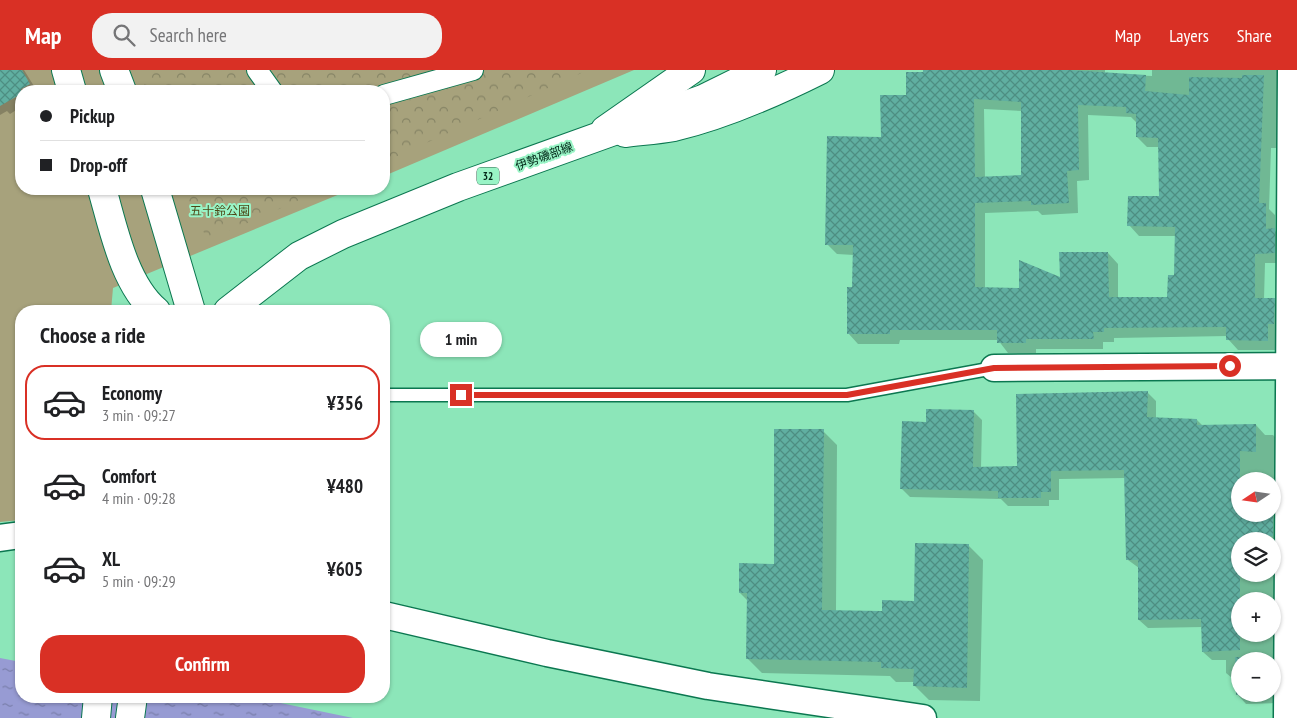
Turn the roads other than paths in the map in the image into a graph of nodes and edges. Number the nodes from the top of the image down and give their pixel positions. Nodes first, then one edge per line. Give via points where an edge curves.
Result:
1 (66, 70) edge
2 (114, 70) edge
3 (257, 70) edge
4 (473, 70) edge
5 (691, 70) edge
6 (762, 70) edge
7 (820, 70) edge
8 (1291, 70) edge
9 (70, 85) edge
10 (120, 85) edge
11 (268, 85) edge
12 (390, 94) edge
13 (593, 138) junction
14 (104, 195) edge
15 (157, 195) edge
16 (151, 305) edge
17 (189, 305) edge
18 (240, 305) edge
19 (1293, 366) edge
20 (994, 368) joint
21 (390, 395) edge
22 (15, 537) edge
23 (0, 538) edge
24 (390, 616) edge
25 (97, 703) edge
26 (132, 703) edge
27 (96, 718) edge
28 (130, 718) edge
29 (923, 718) edge
30 (1287, 718) edge

1 - 9 street
2 - 10 street
3 - 11 street
4 - 12 street
5 - 13 street
6 - 13 street, 伊勢磯部線 / 32 via 703,99
7 - 13 street via 771,93 674,127
8 - 19 street
13 - 18 street, 伊勢磯部線 / 32 via 458,187 343,234 300,256
14 - 16 street via 123,260
15 - 17 street
19 - 20 street
19 - 30 street
20 - 21 lane via 847,395
22 - 23 street
24 - 29 street via 708,686
25 - 27 street
26 - 28 street

